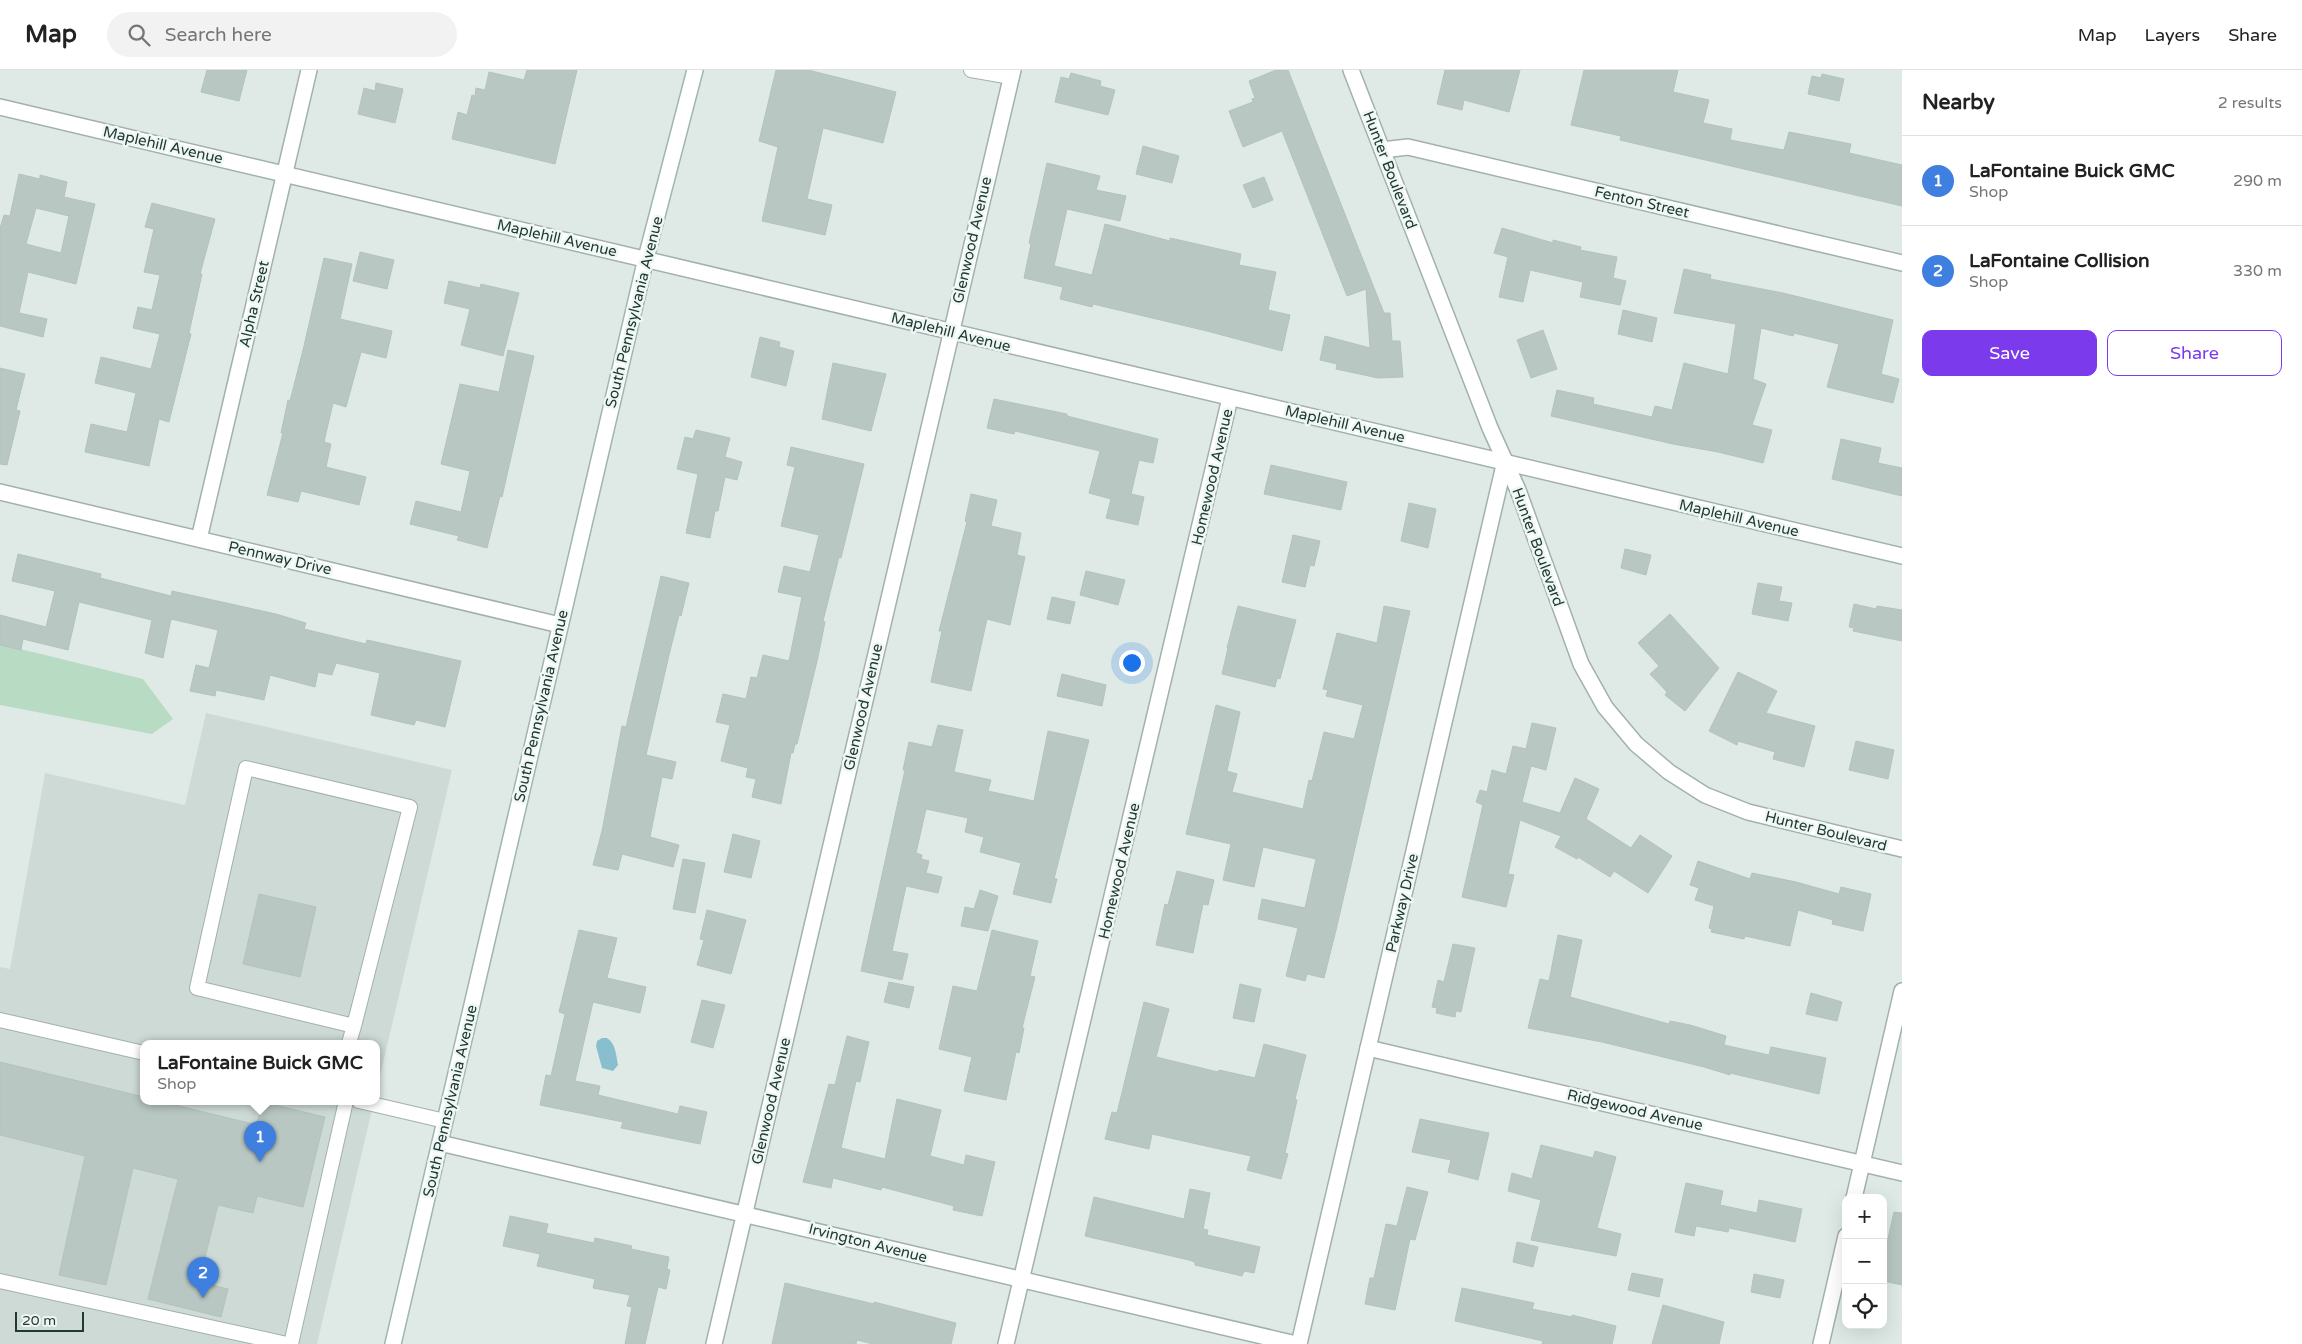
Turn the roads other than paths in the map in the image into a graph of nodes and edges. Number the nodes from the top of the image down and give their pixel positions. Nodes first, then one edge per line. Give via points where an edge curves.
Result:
1 (309, 70) edge
2 (695, 70) edge
3 (970, 70) edge
4 (1351, 70) edge
5 (1012, 74) edge
6 (0, 107) edge
7 (1382, 150) junction
8 (285, 174) junction
9 (646, 258) junction
10 (1902, 263) edge
11 (952, 332) junction
12 (1230, 398) junction
13 (1505, 461) junction
14 (0, 492) edge
15 (199, 539) junction
16 (1902, 556) edge
17 (560, 625) junction
18 (1902, 849) edge
19 (1902, 991) edge
20 (0, 1020) edge
21 (354, 1026) junction
22 (350, 1040) edge
23 (1368, 1048) junction
24 (140, 1051) edge
25 (345, 1105) edge
26 (376, 1105) edge
27 (445, 1121) junction
28 (440, 1143) junction
29 (1862, 1164) junction
30 (1902, 1173) edge
31 (1855, 1194) edge
32 (746, 1214) junction
33 (1845, 1239) edge
34 (1021, 1279) junction
35 (0, 1281) edge
36 (289, 1344) edge
37 (393, 1344) edge
38 (714, 1344) edge
39 (1006, 1344) edge
40 (1298, 1344) edge
41 (1821, 1344) edge

1 - 8 street, Alpha Street
2 - 9 street, South Pennsylvania Avenue
3 - 5 lane
4 - 7 street, Hunter Boulevard
5 - 11 street, Glenwood Avenue
6 - 8 street, Maplehill Avenue
7 - 10 street, Fenton Street via 1408,147
7 - 13 street, Hunter Boulevard
8 - 9 street, Maplehill Avenue
8 - 15 street, Alpha Street
9 - 11 street, Maplehill Avenue
9 - 17 street, South Pennsylvania Avenue
11 - 12 street, Maplehill Avenue
11 - 32 street, Glenwood Avenue
12 - 13 street, Maplehill Avenue
12 - 34 street, Homewood Avenue
13 - 16 street, Maplehill Avenue
13 - 18 street, Hunter Boulevard via 1581,664 1605,707 1636,744 1669,772 1704,795 1748,812
13 - 23 street, Parkway Drive
14 - 15 street, Pennway Drive
15 - 17 street, Pennway Drive
17 - 27 street, South Pennsylvania Avenue
19 - 29 street
20 - 24 lane
21 - 21 lane via 410,807 246,768 198,988
21 - 22 lane
23 - 29 street, Ridgewood Avenue
23 - 40 street, Parkway Drive
25 - 36 lane
26 - 27 lane
27 - 28 street, South Pennsylvania Avenue
28 - 32 street, Irvington Avenue
28 - 37 street, South Pennsylvania Avenue
29 - 30 street, Ridgewood Avenue
29 - 31 street
32 - 34 street, Irvington Avenue
32 - 38 street, Glenwood Avenue
33 - 41 street
34 - 39 street, Homewood Avenue
34 - 40 street, Irvington Avenue
35 - 36 lane

